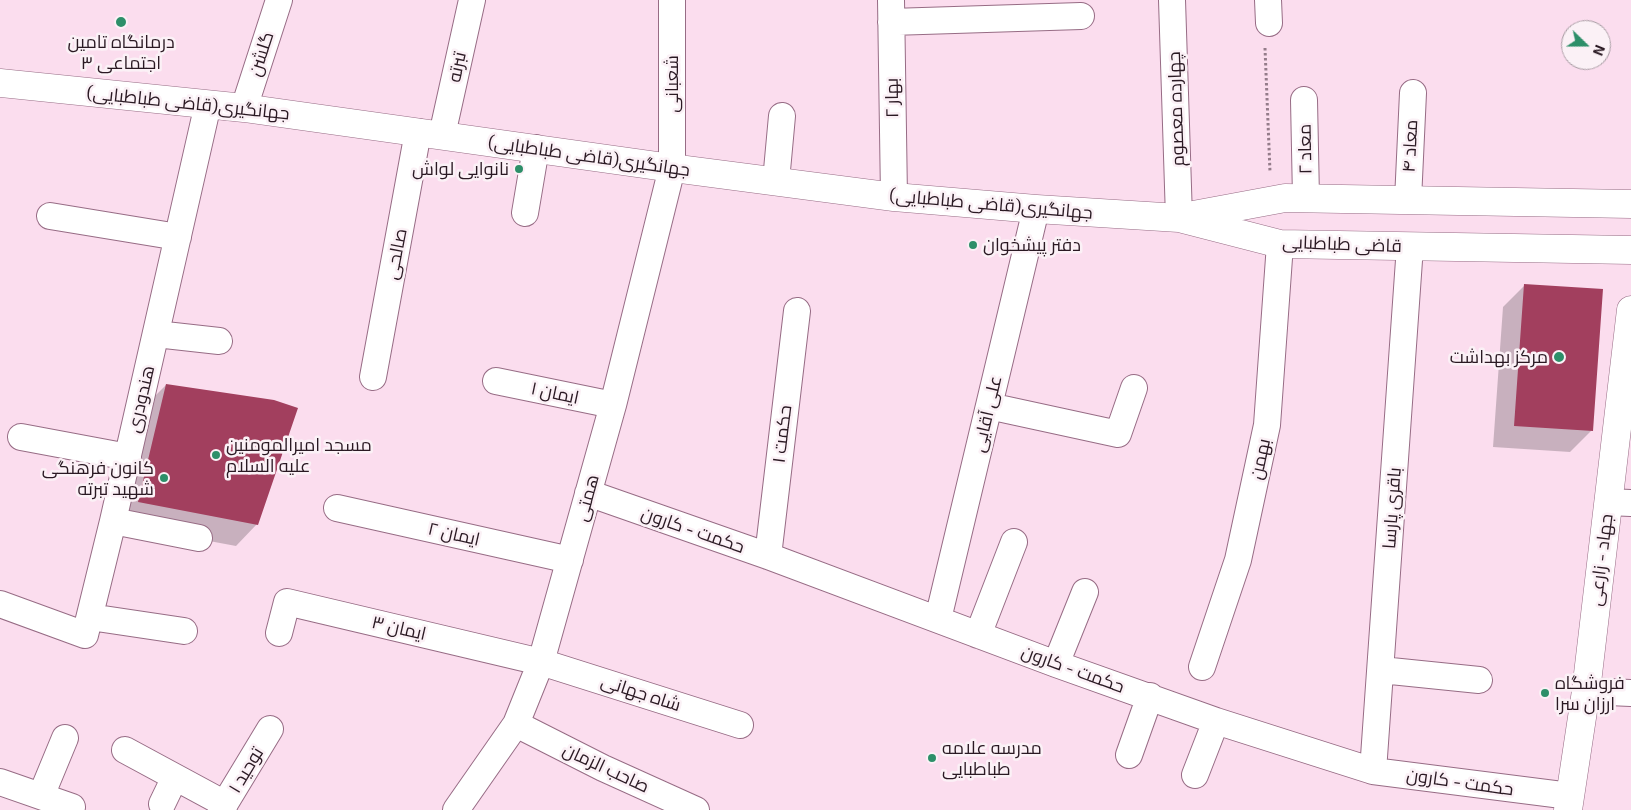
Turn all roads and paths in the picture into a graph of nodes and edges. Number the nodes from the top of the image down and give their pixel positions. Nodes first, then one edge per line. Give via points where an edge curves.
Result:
1 (279, 0) edge
2 (472, 0) edge
3 (672, 0) edge
4 (1172, 0) edge
5 (891, 11) edge
6 (1268, 12) edge
7 (1081, 16) dead end
8 (0, 83) edge
9 (1413, 93) dead end
10 (1304, 100) dead end
11 (208, 104) junction
12 (244, 108) junction
13 (782, 116) dead end
14 (430, 133) junction
15 (536, 148) junction
16 (672, 168) junction
17 (776, 181) junction
18 (894, 196) junction
19 (1306, 198) junction
20 (1271, 200) junction
21 (1408, 200) junction
22 (1631, 204) edge
23 (1036, 209) junction
24 (525, 214) dead end
25 (50, 216) dead end
26 (1179, 218) junction
27 (178, 237) junction
28 (1280, 244) junction
29 (1410, 246) junction
30 (1631, 250) edge
31 (1631, 310) edge
32 (797, 311) dead end
33 (156, 334) junction
34 (1630, 337) edge
35 (219, 342) dead end
36 (373, 377) dead end
37 (496, 380) dead end
38 (1134, 388) dead end
39 (613, 406) junction
40 (989, 406) junction
41 (21, 436) dead end
42 (128, 457) junction
43 (588, 493) junction
44 (1619, 502) edge
45 (337, 508) dead end
46 (113, 521) junction
47 (199, 538) dead end
48 (1014, 542) dead end
49 (768, 556) junction
50 (570, 560) junction
51 (1085, 592) dead end
52 (0, 604) edge
53 (90, 617) junction
54 (938, 619) junction
55 (184, 631) dead end
56 (279, 633) dead end
57 (978, 635) junction
58 (542, 662) junction
59 (1056, 664) junction
60 (1202, 667) dead end
61 (1381, 670) junction
62 (1479, 680) dead end
63 (1586, 691) junction
64 (1631, 693) edge
65 (1150, 696) junction
66 (1216, 721) junction
67 (516, 724) junction
68 (740, 725) dead end
69 (270, 729) dead end
70 (65, 738) dead end
71 (125, 750) dead end
72 (1129, 755) dead end
73 (1374, 770) junction
74 (1195, 775) dead end
75 (175, 777) junction
76 (0, 782) edge
77 (41, 796) junction
78 (1569, 803) edge
79 (162, 804) dead end
80 (72, 807) dead end
81 (223, 807) edge
82 (456, 810) edge
83 (696, 810) edge

1 - 12 street, گلشن
2 - 14 street, تبرته
3 - 16 street, شعبانی
4 - 26 street, چهارده معصوم
5 - 7 street
5 - 18 street, بهار ۲
6 - 20 path via 1263,23
8 - 11 street, جهانگیری(قاضی طباطبایی)
9 - 21 street, معاد ۴
10 - 19 street, معاد ۲
11 - 12 street, جهانگیری(قاضی طباطبایی)
11 - 27 street, هندودری
12 - 14 street, جهانگیری(قاضی طباطبایی)
13 - 17 street
14 - 15 street, جهانگیری(قاضی طباطبایی)
14 - 36 street, صالحی
15 - 16 street, جهانگیری(قاضی طباطبایی)
15 - 24 street
16 - 17 street, جهانگیری(قاضی طباطبایی)
16 - 39 street, همتی
17 - 18 street, جهانگیری(قاضی طباطبایی)
18 - 23 street, جهانگیری(قاضی طباطبایی)
19 - 20 street
19 - 21 street
20 - 26 street
21 - 22 street
23 - 26 street, جهانگیری(قاضی طباطبایی)
23 - 40 street, علی آقایی
25 - 27 street
26 - 28 street, قاضی طباطبایی
27 - 33 street, هندودری
28 - 29 street, قاضی طباطبایی
28 - 60 street, بهمن via 1267,425 1238,560
29 - 30 street, قاضی طباطبایی
29 - 61 street, باقری پارسا
31 - 34 street, جهاد - زارعی
32 - 49 street, حکمت ۱
33 - 35 street
33 - 42 street, هندودری
34 - 44 street, جهاد - زارعی
37 - 39 street, ایمان ۱
38 - 40 street via 1118,434
39 - 43 street, همتی
40 - 54 street, علی آقایی
41 - 42 street
42 - 46 street, هندودری
43 - 49 street, حکمت - کارون
43 - 50 street, همتی
44 - 63 street, جهاد - زارعی
45 - 50 street, ایمان ۲
46 - 47 street
46 - 53 street, هندودری
48 - 57 street
49 - 54 street, حکمت - کارون
50 - 58 street, همتی
51 - 59 street
52 - 53 street, هندودری via 85,635
53 - 55 street
54 - 57 street, حکمت - کارون
56 - 58 street, ایمان ۳ via 288,602
57 - 59 street, حکمت - کارون
58 - 67 street, همتی
58 - 68 street, شاه جهانی
59 - 65 street, حکمت - کارون
61 - 62 street
61 - 73 street, باقری پارسا
63 - 64 street
63 - 78 street, جهاد - زارعی
65 - 66 street, حکمت - کارون
65 - 72 street
66 - 73 street, حکمت - کارون
66 - 74 street
67 - 82 street, همتی
67 - 83 street, صاحب الزمان
69 - 81 street, توحید ۱
70 - 77 street
71 - 75 street
73 - 78 street, حکمت - کارون
75 - 79 street
75 - 81 street
76 - 77 street
77 - 80 street

